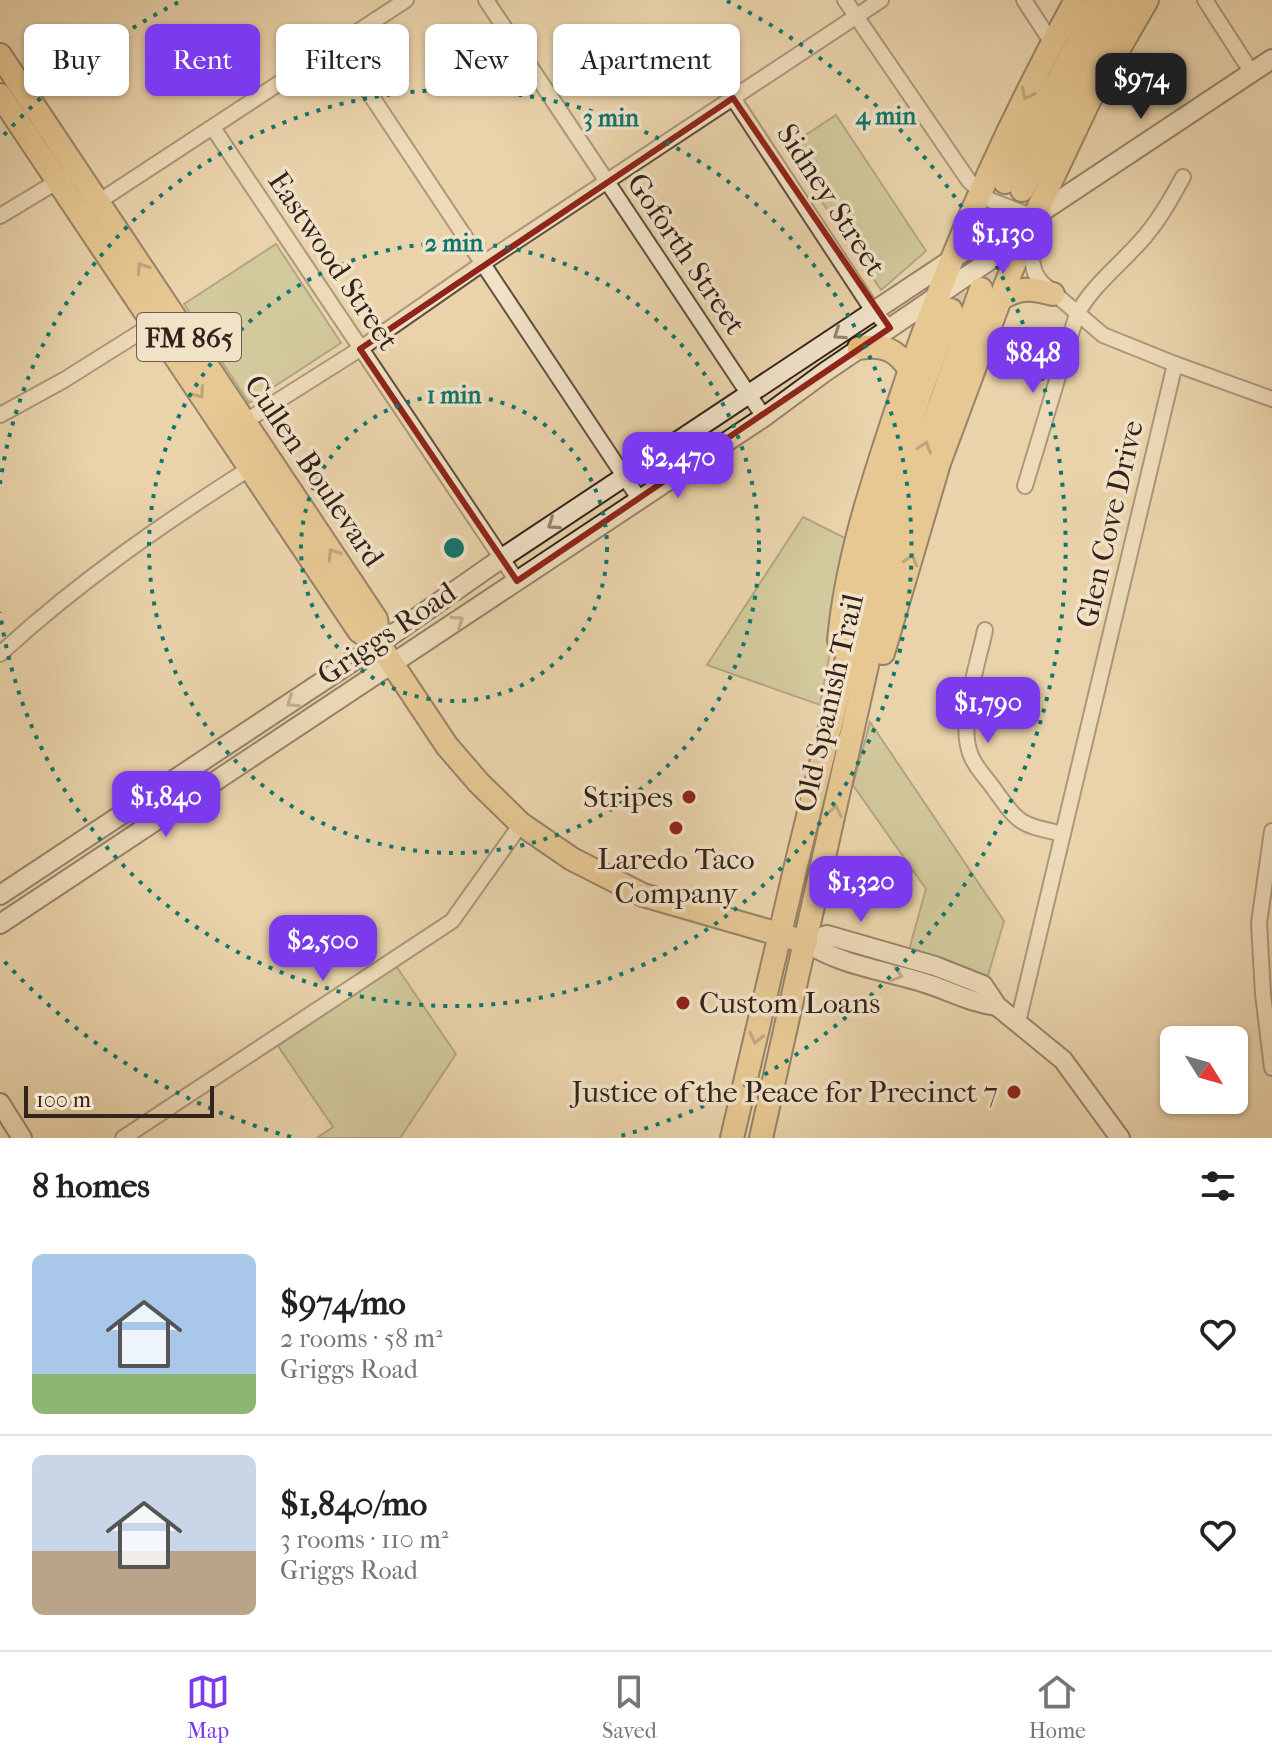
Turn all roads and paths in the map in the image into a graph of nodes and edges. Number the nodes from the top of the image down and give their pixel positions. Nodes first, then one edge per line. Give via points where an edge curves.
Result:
1 (406, 0) edge
2 (486, 0) edge
3 (845, 0) edge
4 (881, 0) edge
5 (1024, 0) edge
6 (1076, 0) edge
7 (1100, 0) edge
8 (1124, 0) edge
9 (1147, 0) edge
10 (1205, 0) edge
11 (856, 17) junction
12 (371, 24) edge
13 (1052, 43) junction
14 (0, 55) edge
15 (1272, 59) edge
16 (1252, 73) junction
17 (276, 87) edge
18 (0, 95) edge
19 (371, 96) edge
20 (733, 98) junction
21 (213, 128) junction
22 (77, 170) junction
23 (1183, 177) dead end
24 (57, 182) junction
25 (606, 182) junction
26 (980, 191) junction
27 (89, 208) junction
28 (0, 216) edge
29 (1034, 217) junction
30 (951, 260) junction
31 (482, 264) junction
32 (991, 294) junction
33 (1053, 294) junction
34 (944, 303) junction
35 (873, 311) junction
36 (172, 313) junction
37 (1077, 314) junction
38 (152, 325) junction
39 (890, 328) junction
40 (859, 348) junction
41 (360, 349) junction
42 (1175, 364) junction
43 (910, 370) junction
44 (749, 394) junction
45 (1272, 399) edge
46 (0, 415) edge
47 (764, 417) junction
48 (236, 427) junction
49 (259, 462) junction
50 (625, 476) junction
51 (1025, 486) dead end
52 (640, 500) junction
53 (502, 558) junction
54 (517, 581) junction
55 (985, 630) dead end
56 (379, 644) junction
57 (0, 654) edge
58 (393, 664) junction
59 (845, 714) junction
60 (213, 754) junction
61 (226, 774) junction
62 (521, 824) junction
63 (1272, 831) edge
64 (1063, 834) junction
65 (69, 850) junction
66 (82, 870) junction
67 (0, 895) edge
68 (0, 924) edge
69 (780, 934) junction
70 (806, 942) junction
71 (1018, 1022) junction
72 (1272, 1068) edge
73 (0, 1103) edge
74 (741, 1103) junction
75 (767, 1111) junction
76 (22, 1138) edge
77 (123, 1138) edge
78 (732, 1138) edge
79 (761, 1138) edge
80 (1120, 1138) edge

1 - 12 street
2 - 25 street, Goforth Street
3 - 11 street
4 - 11 street
5 - 13 street
6 - 13 main road
7 - 8 main road via 1014,186
9 - 29 main road via 1090,99
10 - 16 street
11 - 20 street
11 - 26 street
13 -> 26 main road
14 - 22 main road, Cullen Boulevard / FM 865
15 - 16 main road, Griggs Road
16 - 29 main road, Griggs Road
17 - 21 street
18 - 24 main road, Cullen Boulevard / FM 865
19 - 31 street
20 - 25 street
20 - 35 street, Sidney Street
21 - 27 street
21 - 41 street, Eastwood Street
22 - 24 street
22 - 27 main road, Cullen Boulevard / FM 865
23 - 37 street via 1147,234
24 - 27 main road, Cullen Boulevard / FM 865
24 - 28 street
25 - 31 street
25 - 44 street, Goforth Street
26 - 29 street
26 - 30 main road
36 -> 27 main road, Cullen Boulevard / FM 865
27 - 38 main road, Cullen Boulevard / FM 865
29 - 30 main road, Griggs Road via 996,230
29 - 32 main road
29 - 33 street via 1032,263
29 - 34 main road, Griggs Road
30 - 34 main road
30 - 35 main road, Griggs Road
31 - 41 street
31 - 50 street
32 - 33 main road via 1021,288
59 -> 32 main road via 878,672
33 - 37 street
34 - 39 main road, Griggs Road
34 - 43 main road
34 - 59 main road, Old Spanish Trail via 889,488
35 - 39 street, Sidney Street
35 -> 44 main road, Griggs Road
36 - 38 street
36 - 48 main road, Cullen Boulevard / FM 865
37 - 42 street via 1103,335
37 - 51 street
38 - 46 street
38 -> 48 main road, Cullen Boulevard / FM 865
39 - 40 main road, Griggs Road
40 - 43 main road via 889,349
40 - 47 main road, Griggs Road
41 - 48 street
41 - 53 street, Eastwood Street
42 - 45 street
42 - 64 street, Glen Cove Drive
43 - 59 main road via 853,549 840,627
44 - 47 street, Goforth Street
44 - 50 main road, Griggs Road
47 - 52 main road, Griggs Road
48 - 49 main road, Cullen Boulevard / FM 865
49 - 56 main road, Cullen Boulevard / FM 865 via 376,619
49 - 57 street via 106,564
50 - 52 street
50 -> 53 main road, Griggs Road
52 - 54 main road, Griggs Road
53 - 54 street, Eastwood Street
53 - 56 main road, Griggs Road
58 -> 54 main road, Griggs Road
55 - 64 street via 966,723 972,759 1016,820
56 - 58 main road, Cullen Boulevard / FM 865
56 -> 60 main road, Griggs Road
58 - 61 main road, Griggs Road
58 - 62 main road, Cullen Boulevard / FM 865 via 447,746
59 - 69 main road, Old Spanish Trail
70 -> 59 main road, Old Spanish Trail
60 - 61 main road
60 - 65 main road, Griggs Road
61 - 66 main road, Griggs Road
62 - 69 main road, Cullen Boulevard / FM 865 via 572,859 643,895
62 - 77 street via 452,921
63 - 72 street via 1259,923
64 - 71 street, Glen Cove Drive
65 - 66 main road
65 - 67 main road, Griggs Road
66 - 68 main road, Griggs Road
69 - 70 main road, Cullen Boulevard / FM 865
69 -> 74 main road, Old Spanish Trail
70 - 71 main road, Cullen Boulevard via 827,935 935,966 983,985 997,1006
70 - 75 main road, Old Spanish Trail
71 - 80 main road, Cullen Boulevard via 1063,1060
73 - 76 main road
74 - 75 main road
74 - 78 main road, Old Spanish Trail
75 - 79 main road, Old Spanish Trail

